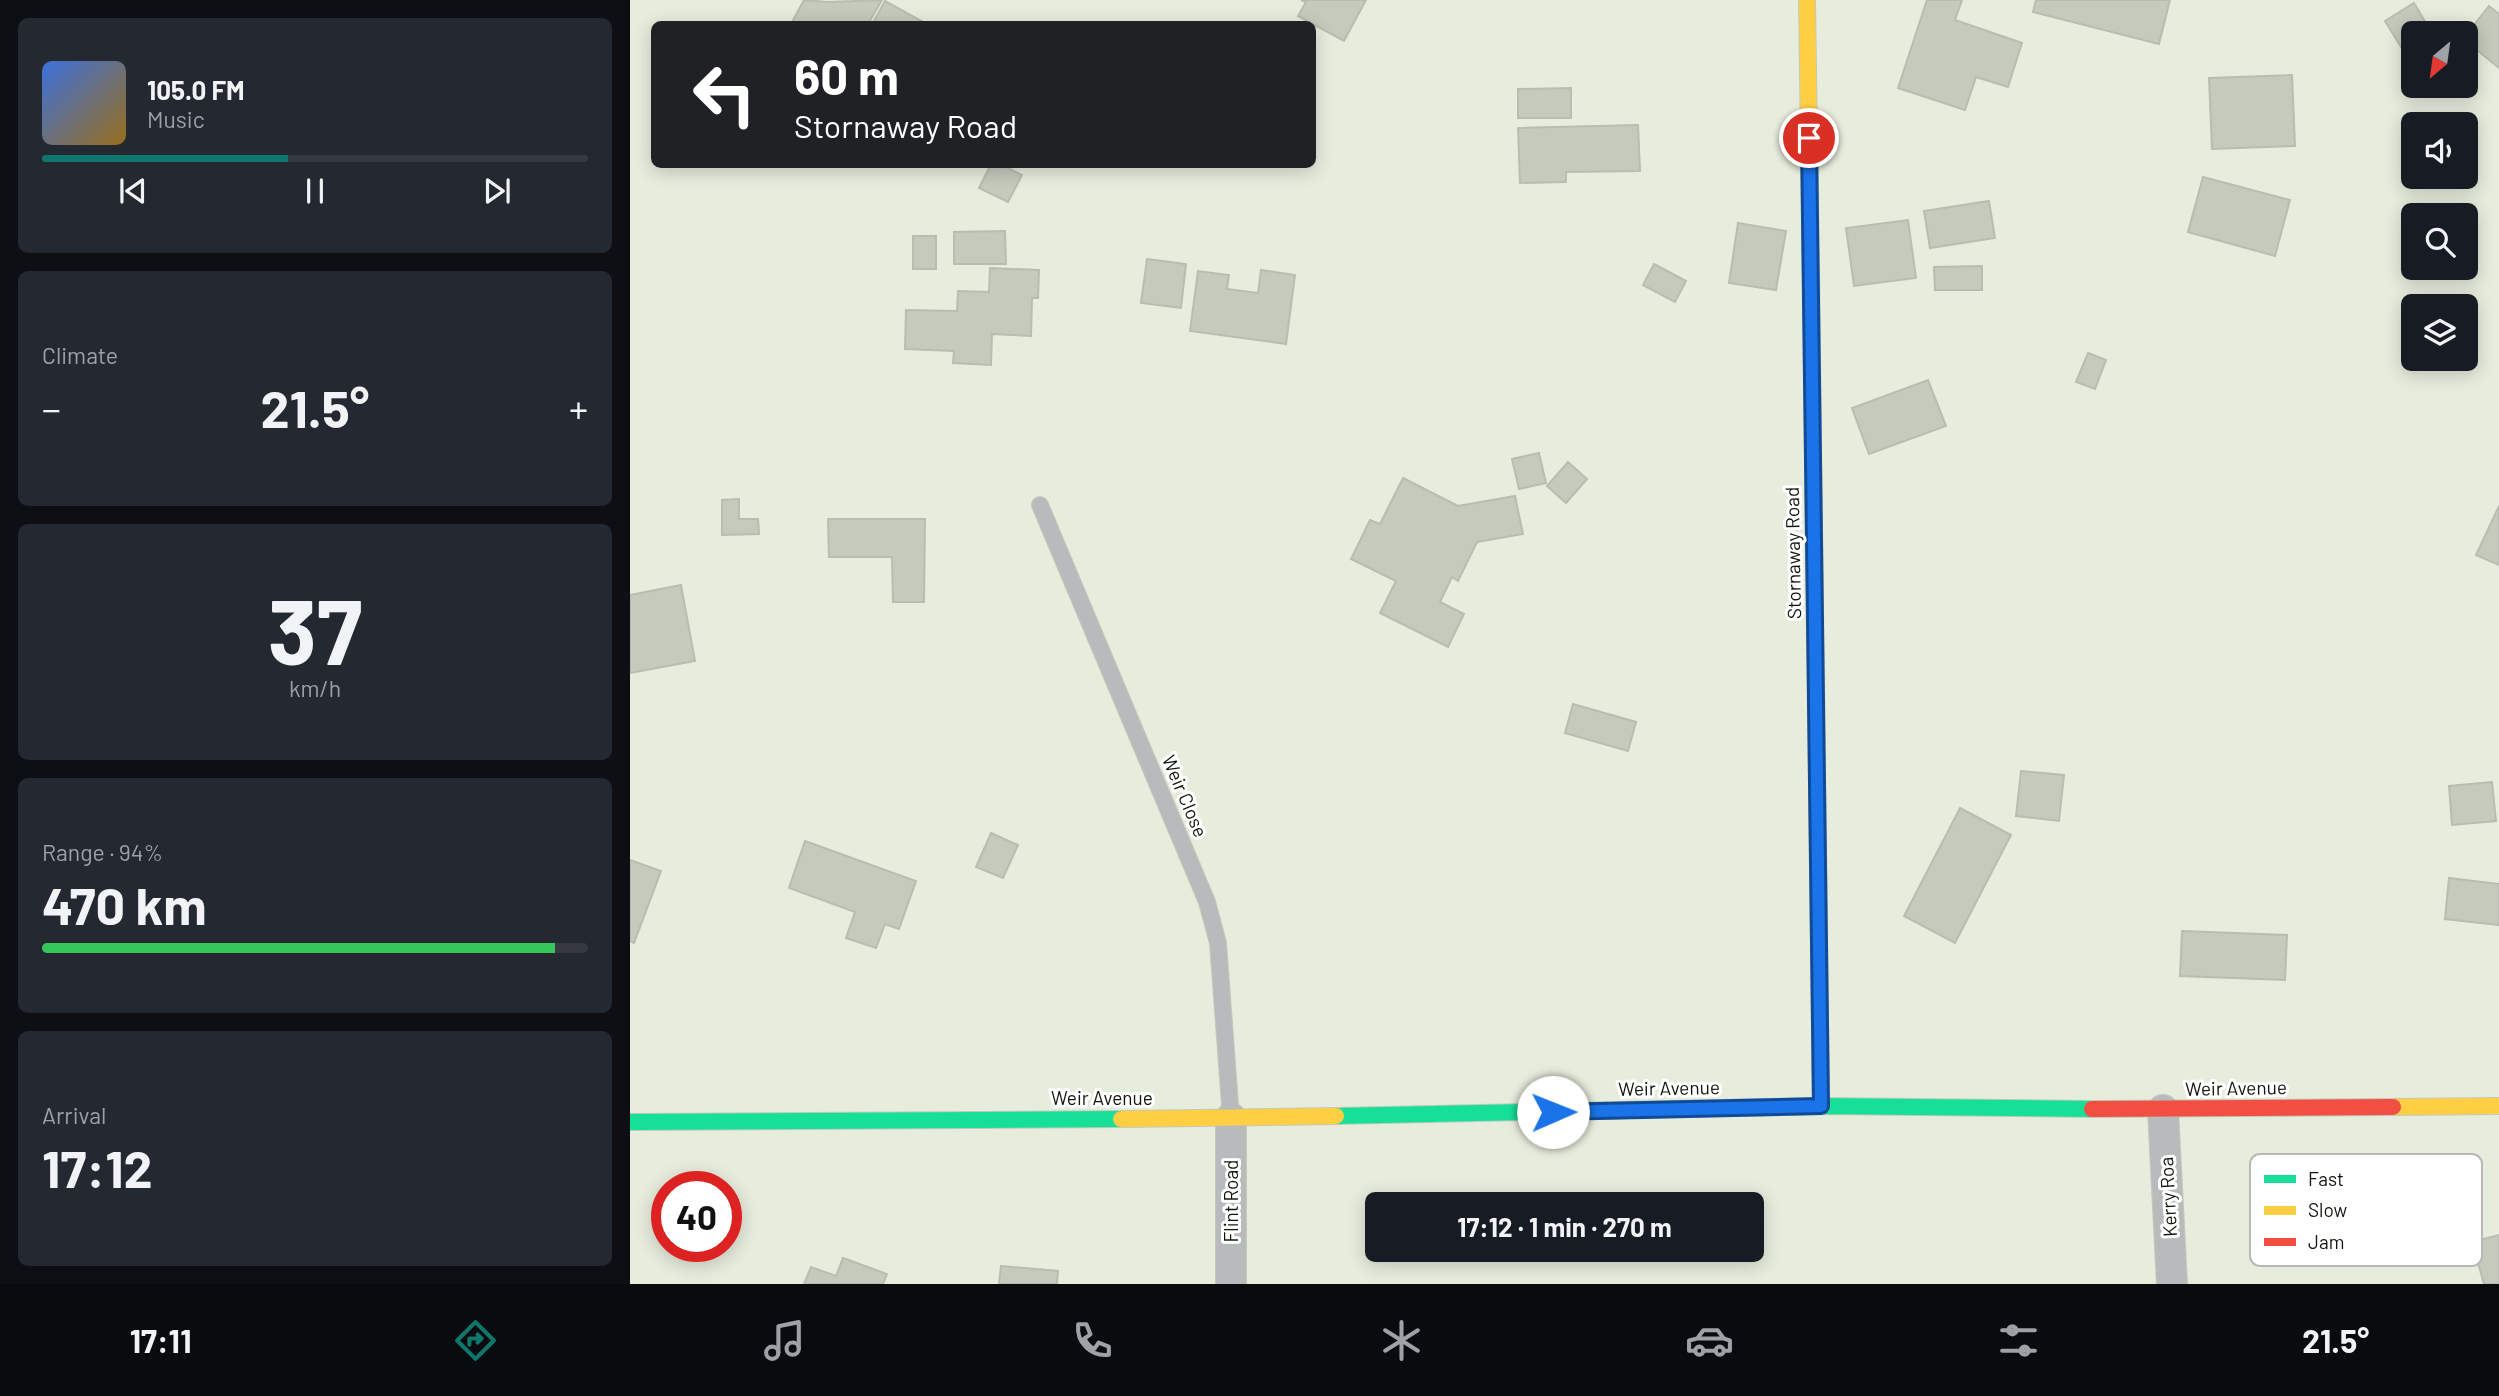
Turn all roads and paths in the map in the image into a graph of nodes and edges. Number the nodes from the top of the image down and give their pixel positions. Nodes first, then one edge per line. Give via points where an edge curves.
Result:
1 (1807, 0) edge
2 (1040, 505) dead end
3 (1821, 1106) junction
4 (2499, 1106) edge
5 (2163, 1110) junction
6 (1231, 1118) junction
7 (630, 1122) edge
8 (1231, 1284) edge
9 (2172, 1284) edge

1 - 3 street, Stornaway Road
2 - 6 lane, Weir Close via 1207,902 1218,943
3 - 5 street, Weir Avenue
3 - 6 street, Weir Avenue
4 - 5 street, Weir Avenue
5 - 9 street, Kerry Roa
6 - 7 street, Weir Avenue
6 - 8 street, Flint Road

